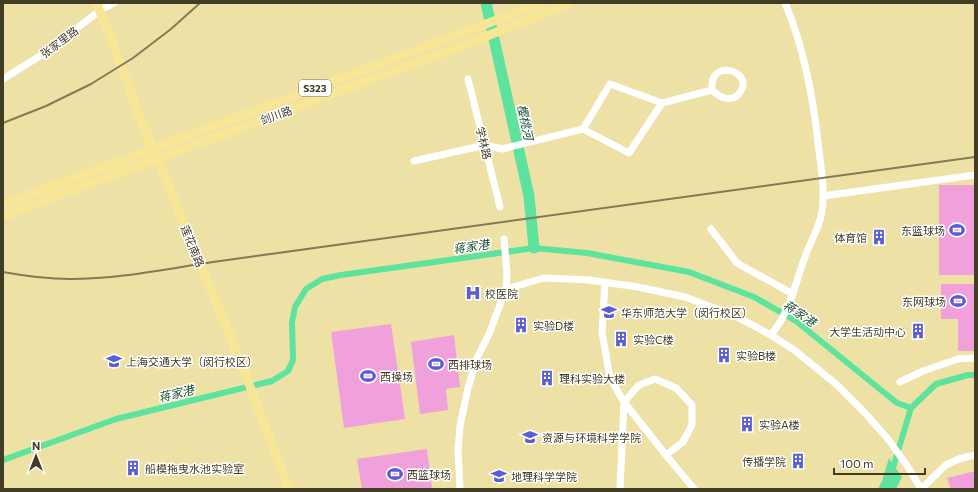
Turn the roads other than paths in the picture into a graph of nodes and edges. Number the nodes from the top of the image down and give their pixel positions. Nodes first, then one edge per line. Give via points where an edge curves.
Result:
1 (114, 3) edge
2 (542, 3) edge
3 (570, 3) edge
4 (785, 3) edge
5 (97, 7) edge
6 (3, 79) edge
7 (468, 79) dead end
8 (712, 90) junction
9 (662, 103) junction
10 (583, 128) junction
11 (485, 146) junction
12 (154, 148) junction
13 (158, 158) junction
14 (414, 161) dead end
15 (975, 175) edge
16 (823, 196) junction
17 (3, 205) edge
18 (500, 207) dead end
19 (3, 216) edge
20 (711, 230) dead end
21 (504, 239) dead end
22 (605, 282) junction
23 (506, 289) junction
24 (792, 297) junction
25 (772, 335) junction
26 (975, 358) edge
27 (900, 382) dead end
28 (624, 402) junction
29 (666, 455) junction
30 (975, 455) edge
31 (289, 489) edge
32 (460, 489) edge
33 (620, 489) edge
34 (694, 489) edge
35 (921, 489) edge

1 - 5 street, 张家里路
2 - 12 main road, 剑川路 / S323
3 - 13 main road, 剑川路
4 - 16 street via 803,59 816,119
5 - 6 street, 张家里路 via 48,51
5 - 12 main road, 莲花南路
7 - 11 street, 学林路
8 - 8 street via 724,99 738,96 742,88 741,78 731,70 724,69 713,78
8 - 9 street
9 - 10 street via 610,84
9 - 10 street via 629,154
10 - 11 street via 502,149
11 - 14 street
11 - 18 street, 学林路
12 - 13 main road, 莲花南路
12 - 17 main road, 剑川路 / S323
13 - 19 main road, 剑川路
13 - 31 main road, 莲花南路
15 - 16 street
16 - 24 street via 818,226
20 - 24 street via 737,263
21 - 23 street
22 - 23 street via 544,278
22 - 25 street via 685,297 733,315
22 - 28 street via 602,332 610,378
23 - 32 street via 477,358 468,388 460,426
24 - 25 street
25 - 35 street via 836,384 865,413 888,439
26 - 27 street via 958,359
28 - 29 street
28 - 29 street via 639,385 655,378 676,388 692,405 692,425 683,442
28 - 33 street
29 - 34 street
30 - 35 street via 946,465

